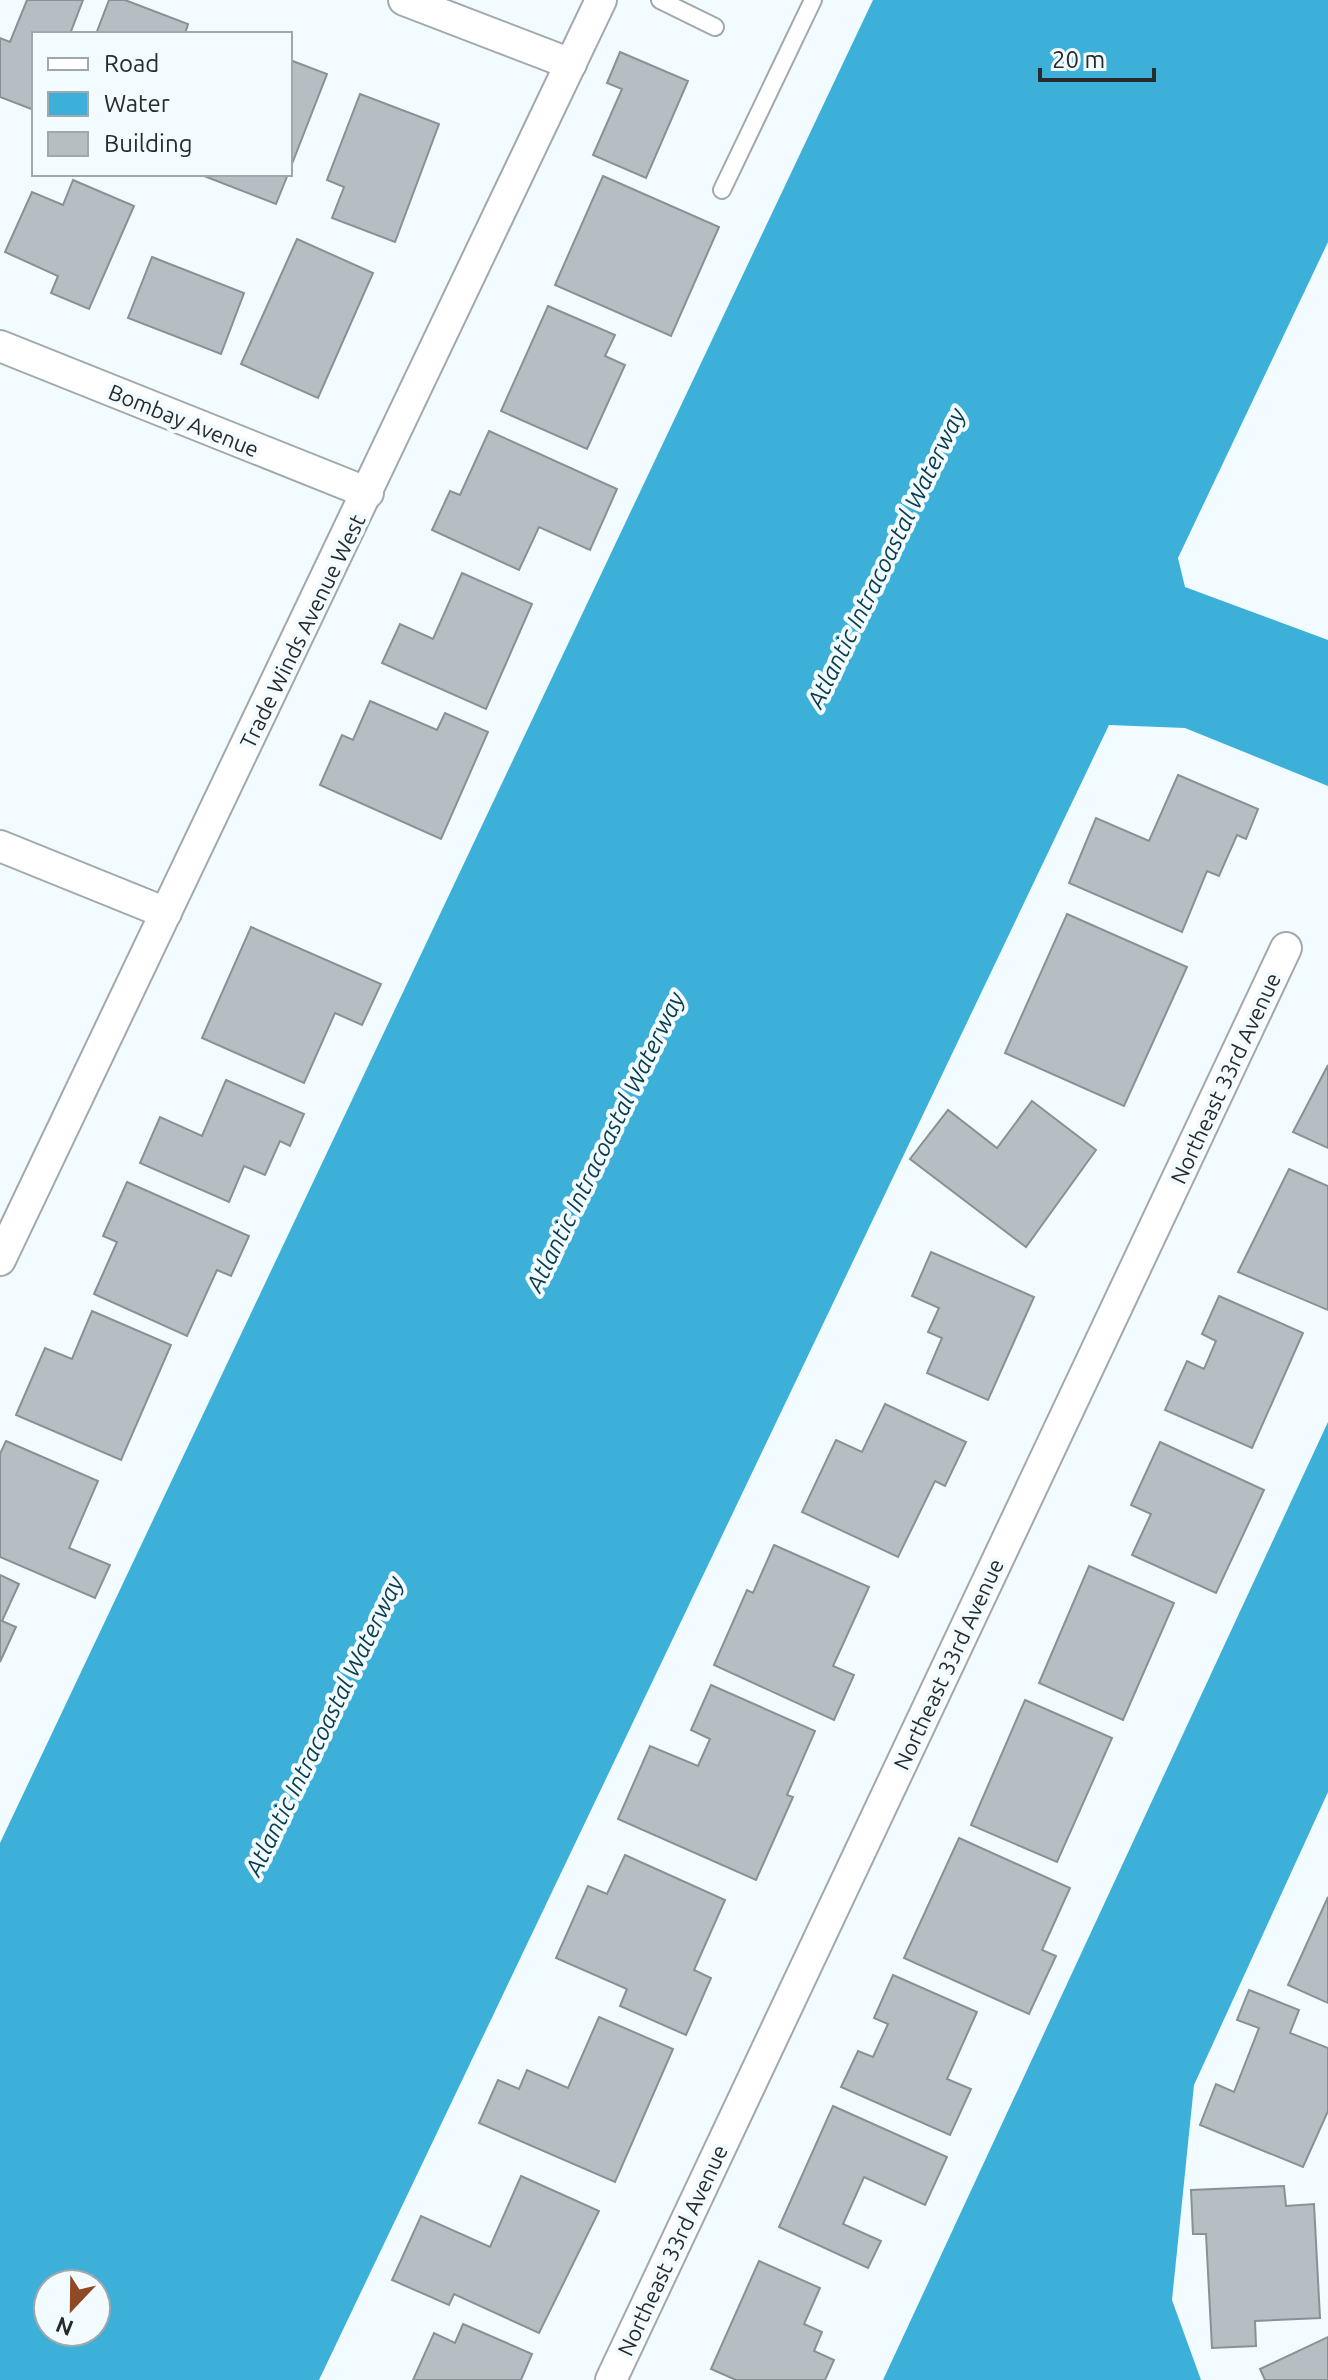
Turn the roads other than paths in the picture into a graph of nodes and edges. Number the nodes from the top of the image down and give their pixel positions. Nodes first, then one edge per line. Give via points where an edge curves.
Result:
1 (404, 0) edge
2 (601, 0) edge
3 (660, 0) edge
4 (813, 0) edge
5 (715, 27) dead end
6 (571, 64) junction
7 (722, 190) dead end
8 (0, 346) edge
9 (368, 493) junction
10 (0, 846) edge
11 (166, 913) junction
12 (1286, 948) dead end
13 (0, 1260) edge
14 (611, 2380) edge

1 - 6 street
2 - 6 street, Trade Winds Avenue West
3 - 5 lane
4 - 7 lane
6 - 9 street, Trade Winds Avenue West
8 - 9 street, Bombay Avenue
9 - 11 street, Trade Winds Avenue West
10 - 11 street
11 - 13 street, Trade Winds Avenue West
12 - 14 street, Northeast 33rd Avenue

